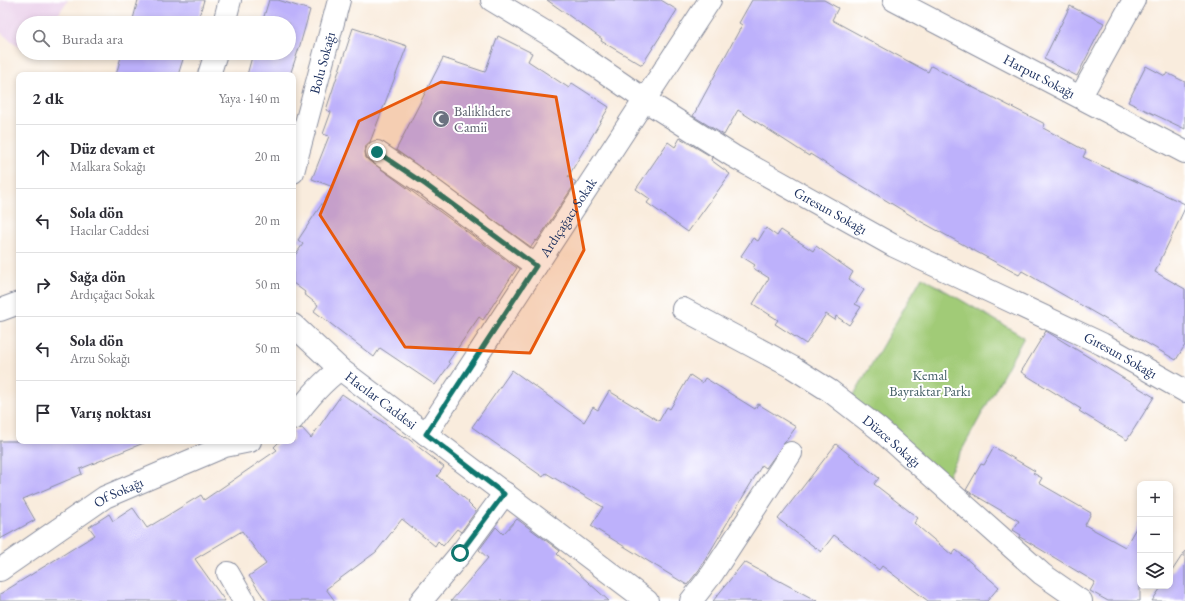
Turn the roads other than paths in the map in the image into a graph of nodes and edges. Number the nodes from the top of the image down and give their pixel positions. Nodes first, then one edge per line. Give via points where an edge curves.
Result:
1 (230, 0) edge
2 (339, 0) edge
3 (492, 0) edge
4 (710, 0) edge
5 (894, 0) edge
6 (1134, 0) edge
7 (226, 16) edge
8 (214, 60) edge
9 (211, 72) edge
10 (1081, 96) junction
11 (645, 99) junction
12 (377, 152) dead end
13 (1185, 152) edge
14 (296, 161) edge
15 (536, 266) junction
16 (16, 304) edge
17 (683, 309) dead end
18 (0, 310) edge
19 (296, 328) edge
20 (340, 369) junction
21 (1185, 391) edge
22 (296, 415) edge
23 (426, 434) junction
24 (235, 444) edge
25 (791, 453) dead end
26 (504, 494) junction
27 (0, 570) edge
28 (228, 573) dead end
29 (244, 601) edge
30 (421, 601) edge
31 (647, 601) edge
32 (691, 601) edge
33 (1081, 601) edge

1 - 7 street
2 - 14 street, Bolu Sokağı
3 - 11 street, Gıresun Sokağı via 555,38
4 - 11 street, Ardıçağacı Sokak
5 - 10 street, Harput Sokağı
6 - 10 street
8 - 9 street
10 - 13 street, Harput Sokağı
11 - 15 street, Ardıçağacı Sokak
11 - 21 street, Gıresun Sokağı via 733,156 894,246 1102,344
12 - 15 street
15 - 23 street, Ardıçağacı Sokak
16 - 18 street
17 - 33 street, Düzce Sokağı via 792,367 830,391 879,429 1042,574
19 - 20 street, Hacılar Caddesi
20 - 22 street via 306,401
20 - 23 street, Hacılar Caddesi
23 - 26 street, Hacılar Caddesi
24 - 27 street, Of Sokağı via 105,497
25 - 32 street via 712,574
26 - 30 street
26 - 31 street, Hacılar Caddesi
28 - 29 street

